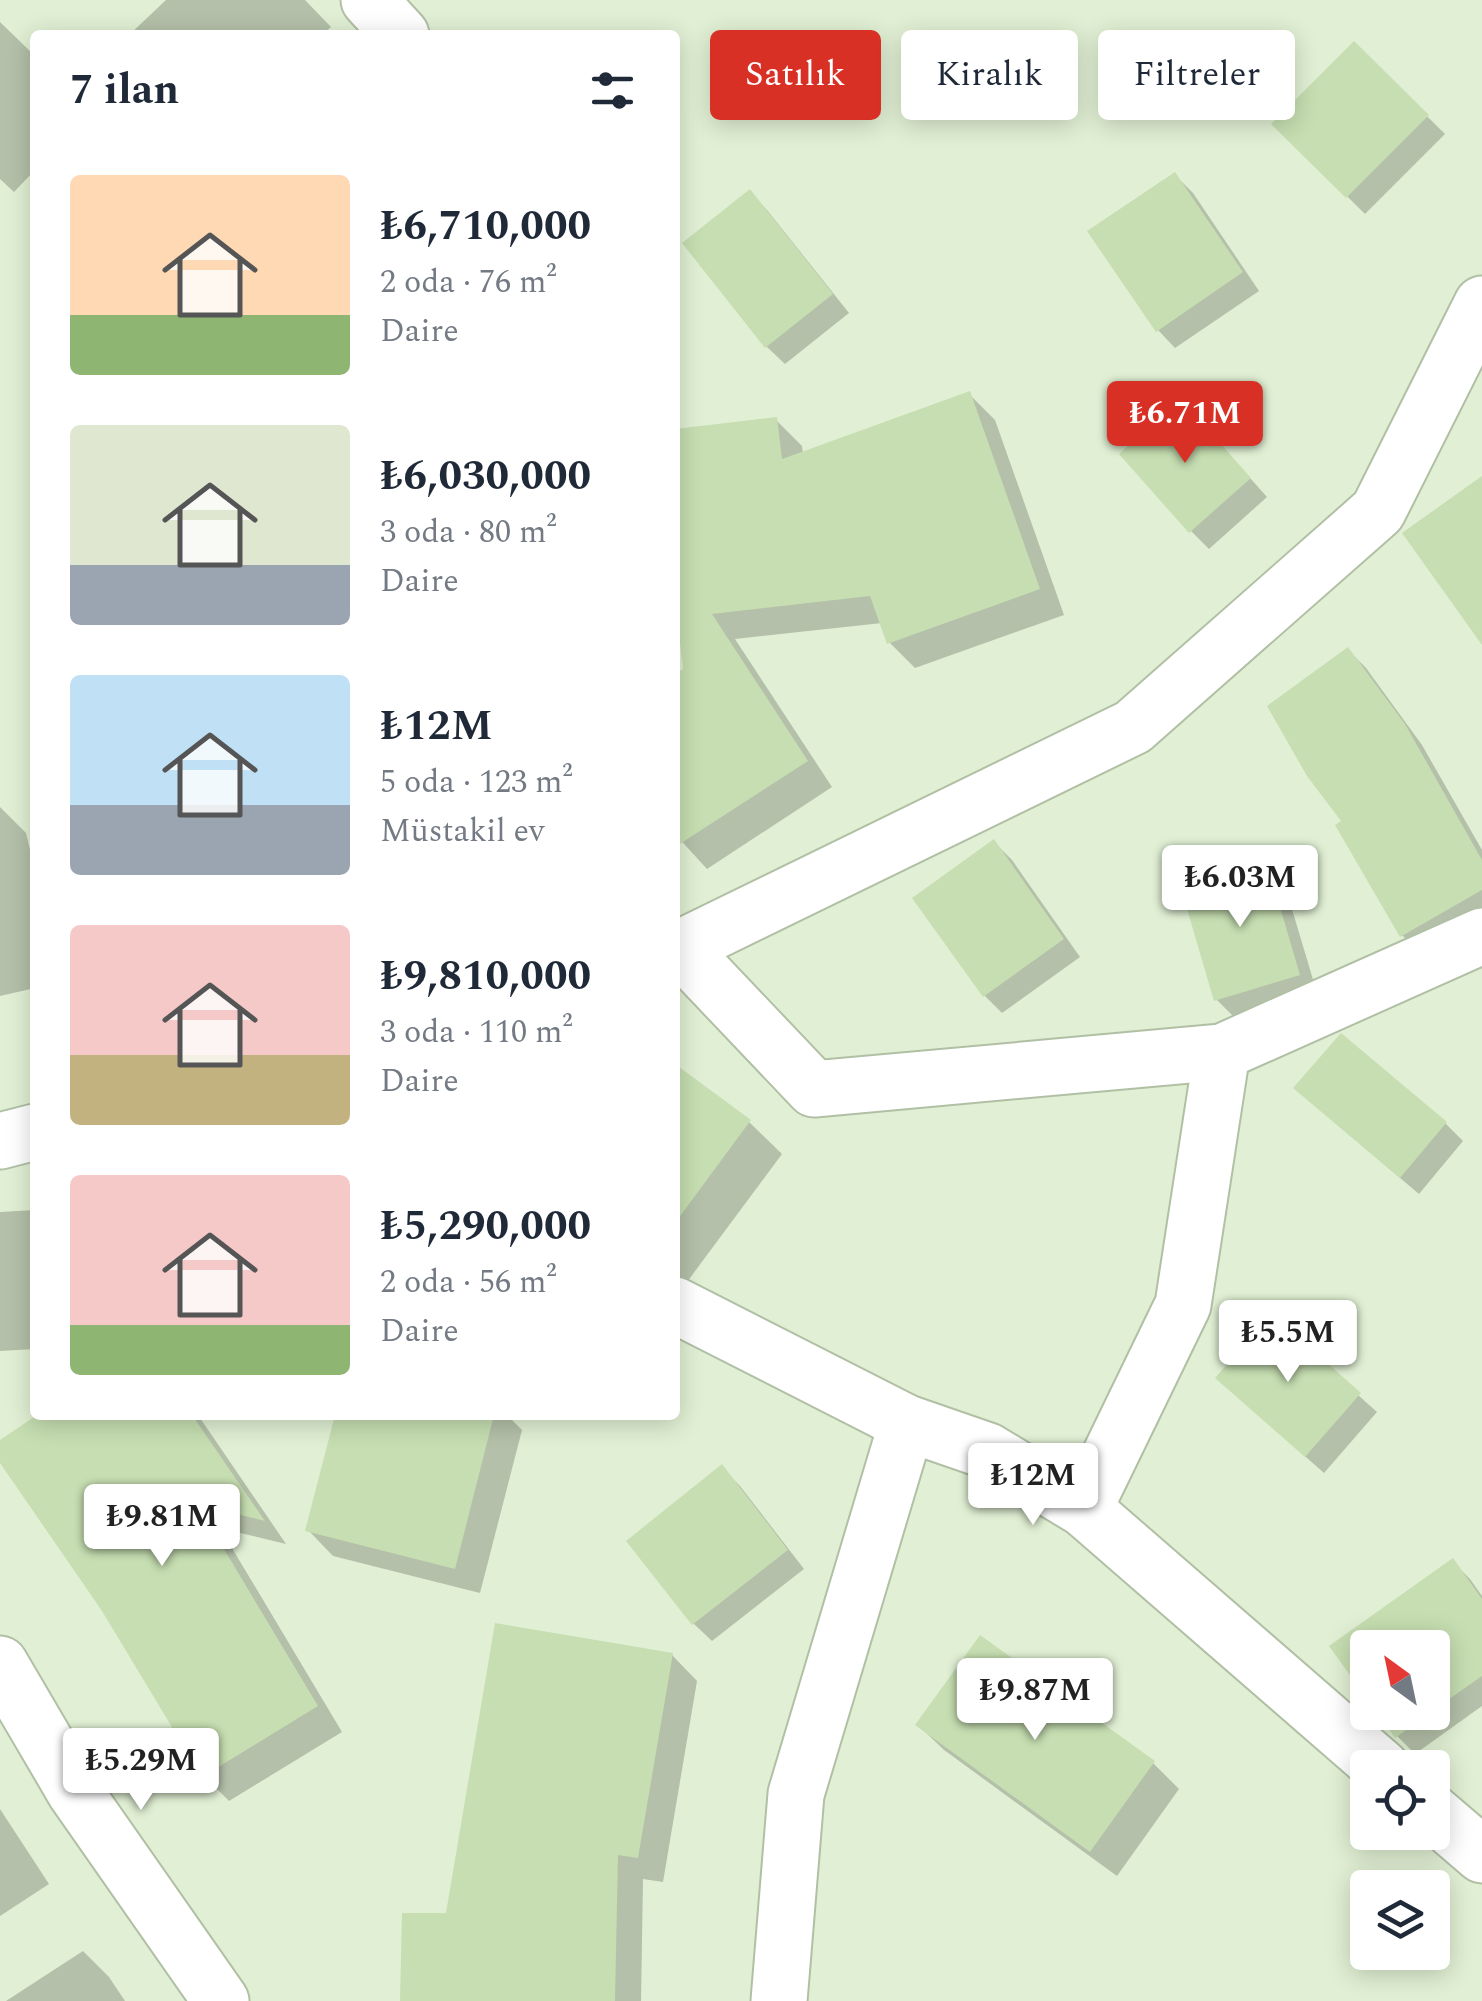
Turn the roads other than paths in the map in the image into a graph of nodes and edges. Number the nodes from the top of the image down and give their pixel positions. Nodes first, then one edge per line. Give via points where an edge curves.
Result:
1 (369, 0) edge
2 (396, 30) edge
3 (1482, 304) edge
4 (1482, 936) edge
5 (680, 947) edge
6 (680, 950) edge
7 (1222, 1052) junction
8 (30, 1133) edge
9 (0, 1141) edge
10 (680, 1308) edge
11 (907, 1423) junction
12 (1084, 1508) junction
13 (0, 1664) edge
14 (1361, 1750) edge
15 (1450, 1827) edge
16 (1482, 1855) edge
17 (222, 2001) edge
18 (779, 2001) edge

1 - 2 street
3 - 5 street via 1378,511 1134,726
4 - 7 street
6 - 7 street via 814,1089
7 - 12 street via 1183,1306
8 - 9 street
10 - 11 street
11 - 12 street via 988,1451
11 - 18 street via 796,1794
12 - 14 street
13 - 17 street via 75,1792
15 - 16 street

